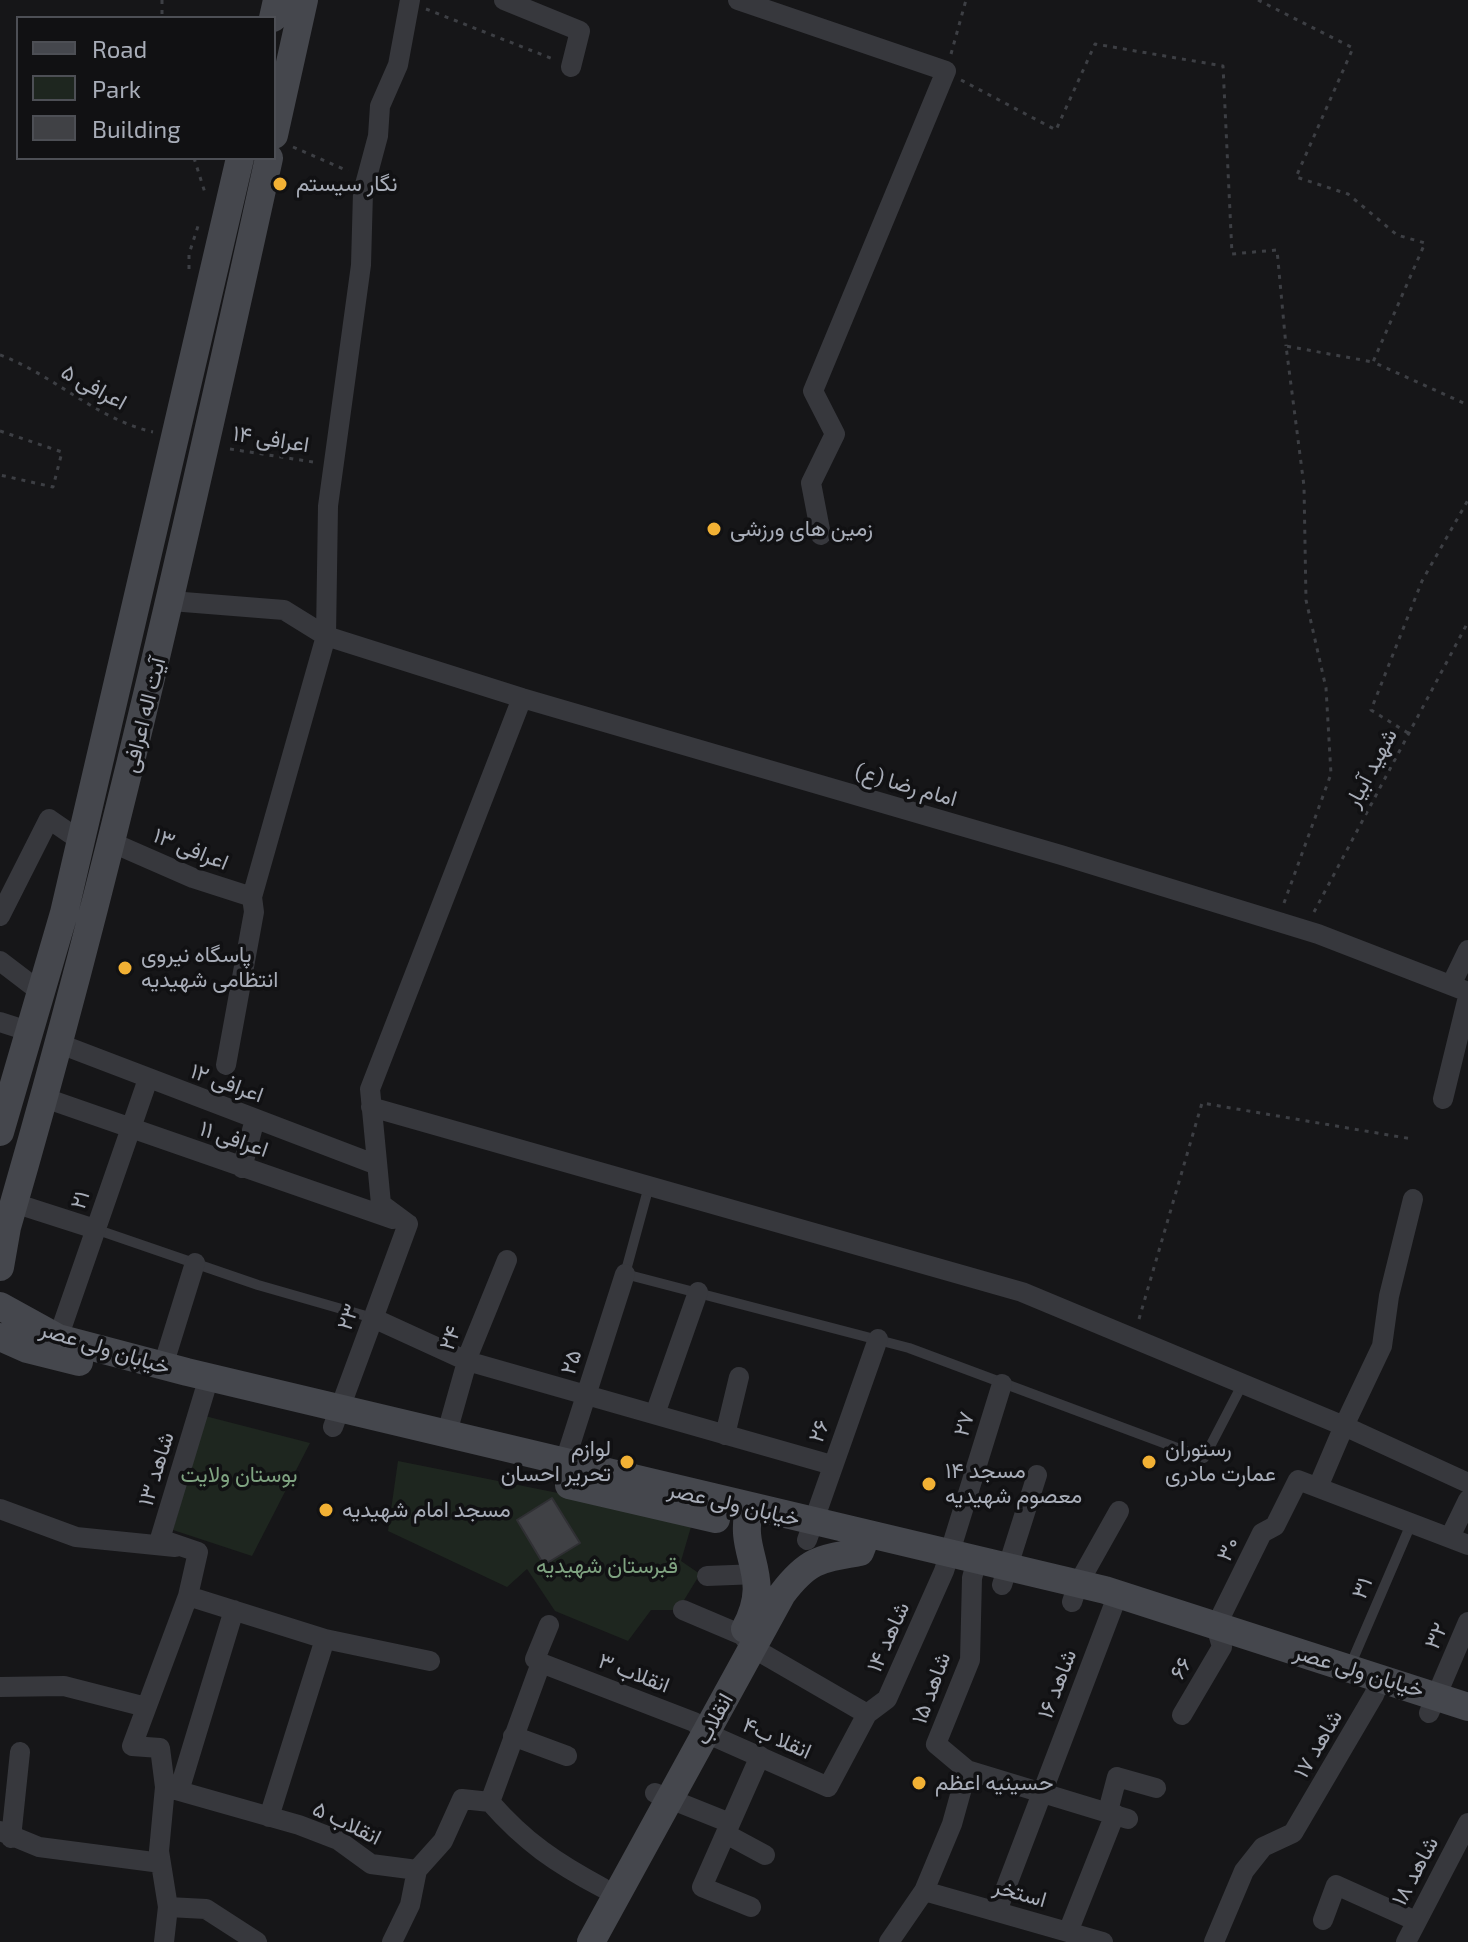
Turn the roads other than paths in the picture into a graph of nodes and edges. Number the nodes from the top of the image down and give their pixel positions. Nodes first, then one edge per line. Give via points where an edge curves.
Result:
1 (304, 0) edge
2 (504, 0) edge
3 (738, 0) edge
4 (410, 1) edge
5 (571, 67) road end
6 (278, 102) edge
7 (277, 146) edge
8 (240, 160) edge
9 (274, 160) edge
10 (821, 535) dead end
11 (171, 601) junction
12 (326, 636) junction
13 (522, 698) junction
14 (81, 841) junction
15 (113, 843) junction
16 (252, 897) junction
17 (0, 916) edge
18 (1468, 950) edge
19 (0, 961) edge
20 (1462, 991) edge
21 (42, 993) junction
22 (0, 1022) edge
23 (31, 1032) junction
24 (60, 1044) junction
25 (226, 1065) dead end
26 (148, 1079) junction
27 (8, 1081) edge
28 (45, 1098) junction
29 (1443, 1099) dead end
30 (371, 1107) junction
31 (255, 1119) junction
32 (130, 1129) junction
33 (0, 1132) edge
34 (377, 1165) junction
35 (242, 1168) junction
36 (649, 1186) junction
37 (1413, 1199) dead end
38 (7, 1220) edge
39 (408, 1224) junction
40 (95, 1229) junction
41 (507, 1260) dead end
42 (195, 1263) junction
43 (0, 1267) edge
44 (625, 1274) junction
45 (698, 1292) junction
46 (0, 1306) edge
47 (373, 1318) junction
48 (0, 1337) edge
49 (58, 1338) junction
50 (878, 1339) junction
51 (467, 1361) junction
52 (163, 1366) junction
53 (739, 1377) dead end
54 (1243, 1383) junction
55 (1002, 1384) junction
56 (206, 1386) junction
57 (586, 1394) junction
58 (655, 1414) junction
59 (336, 1418) junction
60 (1344, 1426) junction
61 (725, 1435) junction
62 (446, 1436) junction
63 (564, 1464) junction
64 (832, 1465) junction
65 (1037, 1475) dead end
66 (1468, 1483) edge
67 (1318, 1487) junction
68 (1468, 1500) edge
69 (0, 1509) edge
70 (1119, 1511) dead end
71 (747, 1516) junction
72 (1411, 1524) junction
73 (810, 1531) junction
74 (1459, 1541) edge
75 (863, 1543) junction
76 (183, 1547) junction
77 (946, 1562) junction
78 (975, 1569) junction
79 (758, 1574) junction
80 (707, 1576) dead end
81 (1003, 1576) junction
82 (1075, 1593) junction
83 (188, 1596) junction
84 (1114, 1603) junction
85 (234, 1610) junction
86 (683, 1610) dead end
87 (1468, 1622) edge
88 (549, 1625) dead end
89 (1219, 1636) junction
90 (325, 1639) junction
91 (747, 1642) junction
92 (430, 1661) dead end
93 (541, 1663) junction
94 (1349, 1668) junction
95 (0, 1687) edge
96 (1378, 1687) junction
97 (1433, 1704) junction
98 (146, 1707) junction
99 (1468, 1707) edge
100 (867, 1714) junction
101 (1182, 1715) dead end
102 (1468, 1726) edge
103 (700, 1727) junction
104 (513, 1736) junction
105 (20, 1752) dead end
106 (567, 1756) dead end
107 (760, 1756) junction
108 (967, 1770) junction
109 (828, 1787) joint
110 (1156, 1788) dead end
111 (172, 1789) junction
112 (1042, 1792) junction
113 (662, 1796) junction
114 (490, 1802) junction
115 (1117, 1814) junction
116 (269, 1817) junction
117 (1468, 1823) edge
118 (728, 1829) junction
119 (5, 1835) edge
120 (765, 1855) dead end
121 (161, 1863) junction
122 (417, 1870) junction
123 (603, 1888) junction
124 (924, 1891) junction
125 (168, 1907) junction
126 (751, 1907) dead end
127 (997, 1911) junction
128 (1323, 1920) dead end
129 (1416, 1921) junction
130 (1068, 1932) junction
131 (164, 1942) edge
132 (257, 1942) edge
133 (392, 1942) edge
134 (574, 1942) edge
135 (591, 1942) edge
136 (889, 1942) edge
137 (1103, 1942) edge
138 (1214, 1942) edge
139 (1406, 1942) edge

1 - 6 main road, آیت اله اعرافی
2 - 5 street via 580,31
3 - 10 street via 946,71 813,391 835,434 811,483
4 - 12 street via 398,65 380,106 367,179 361,265 328,506
6 - 7 main road, آیت اله اعرافی
8 - 14 main road, آیت اله اعرافی
9 - 11 main road, آیت اله اعرافی
11 - 12 street, امام رضا (ع) via 284,610
11 - 15 main road, آیت اله اعرافی
12 - 13 street, امام رضا (ع)
12 - 16 street
13 - 20 street, امام رضا (ع) via 1305,930
13 - 30 street via 370,1089
14 - 17 street via 49,819
14 - 21 main road, آیت اله اعرافی
15 - 16 street, اعرافی ۱۳
15 - 24 main road, آیت اله اعرافی
16 - 25 street via 254,912
18 - 20 street
19 - 21 street
20 - 29 street
21 - 23 main road, آیت اله اعرافی
22 - 23 street
23 - 27 main road, آیت اله اعرافی
24 - 26 street, اعرافی ۱۲
24 - 28 main road, آیت اله اعرافی
26 - 31 street, اعرافی ۱۲
26 - 32 street, ۲۱
27 - 33 main road, آیت اله اعرافی
28 - 32 street, اعرافی ۱۱
28 - 38 main road, آیت اله اعرافی
30 - 34 street
30 - 36 street
31 - 34 street, اعرافی ۱۲
31 - 35 street
32 - 35 street, اعرافی ۱۱
32 - 40 street, ۲۱
34 - 39 street via 381,1204
35 - 39 street, اعرافی ۱۱
36 - 44 lane
36 - 54 street via 1022,1292
37 - 60 street via 1382,1346
38 - 40 street
38 - 43 main road, آیت اله اعرافی
39 - 47 street, ۲۳
40 - 42 lane
40 - 49 street, ۲۱
41 - 51 street, ۲۴
42 - 47 lane
42 - 52 street
44 - 45 lane
44 - 57 street, ۲۵
45 - 50 lane
45 - 58 street
46 - 49 main road, خیابان ولی عصر
47 - 51 street
47 - 59 street, ۲۳
48 - 56 main road, خیابان ولی عصر via 27,1349
49 - 52 main road, خیابان ولی عصر
50 - 55 lane
50 - 64 street, ۲۶
51 - 57 street
51 - 62 street, ۲۴
52 - 56 main road, خیابان ولی عصر
53 - 61 street
54 - 55 lane via 1204,1458
54 - 60 street
55 - 77 street, ۲۷
56 - 59 main road, خیابان ولی عصر
56 - 76 street, شاهد ۱۳ via 160,1539
57 - 58 street
57 - 63 street, ۲۵
58 - 61 street
59 - 62 main road, خیابان ولی عصر
59 - 71 main road, خیابان ولی عصر
60 - 66 street
60 - 67 street
61 - 64 street
62 - 63 main road, خیابان ولی عصر
63 - 71 main road, خیابان ولی عصر
64 - 73 street, ۲۶
65 - 81 street
67 - 72 street
67 - 89 street, ۳۰ via 1298,1480 1275,1526 1262,1533
68 - 74 street
69 - 76 street via 76,1537
70 - 82 street
71 - 73 main road, خیابان ولی عصر
71 - 79 main road, انقلاب
72 - 74 street
72 - 94 lane, ۳۱
73 - 75 main road, خیابان ولی عصر
75 - 77 main road, خیابان ولی عصر
75 - 91 main road, انقلاب via 801,1569
76 - 83 street, شاهد ۱۳ via 198,1552
77 - 78 main road, خیابان ولی عصر
77 - 100 street, شاهد ۱۴ via 887,1699
78 - 81 main road, خیابان ولی عصر
78 - 108 street, شاهد ۱۵ via 970,1660 936,1744
79 - 80 street
79 - 91 main road, انقلاب
81 - 82 main road, خیابان ولی عصر
82 - 84 main road, خیابان ولی عصر
83 - 85 street
83 - 98 street
84 - 89 main road, خیابان ولی عصر
84 - 112 street, شاهد ۱۶
85 - 90 street
85 - 111 street
86 - 91 street
87 - 97 street, ۳۲
88 - 93 street via 535,1659
89 - 94 main road, خیابان ولی عصر
89 - 96 main road, خیابان ولی عصر
89 - 101 street, ۶۶
90 - 92 street
90 - 116 street
91 - 100 street
91 - 103 main road, انقلاب
93 - 103 street, انقلاب ۳
93 - 104 street
94 - 96 main road, خیابان ولی عصر
95 - 98 street via 64,1686
96 - 97 main road, خیابان ولی عصر
96 - 138 street, شاهد ۱۷ via 1293,1833 1263,1847 1244,1871
97 - 99 main road, خیابان ولی عصر
97 - 102 main road, خیابان ولی عصر
98 - 111 street via 132,1746 160,1748
100 - 109 street, شاهد ۱۴
103 - 107 street, انقلا ب۴
103 - 113 main road, انقلاب
104 - 106 street
104 - 114 street
105 - 119 street
107 - 109 street, انقلا ب۴
107 - 118 street
108 - 112 street
108 - 124 street
110 - 115 street via 1117,1777
111 - 116 street, انقلاب ۵
111 - 121 street
112 - 115 street
112 - 127 street, شاهد ۱۶
113 - 118 street
113 - 123 main road, انقلاب
113 - 135 main road, انقلاب
114 - 122 street via 462,1799 443,1841
114 - 123 street via 530,1844
115 - 130 street
116 - 122 street, انقلاب ۵ via 338,1840 371,1864
117 - 129 street, شاهد ۱۸
118 - 120 street
118 - 126 street via 702,1887
119 - 121 street via 39,1847
121 - 125 street
122 - 133 street via 410,1905
123 - 134 main road, انقلاب
124 - 127 street, استخر
124 - 136 street
125 - 131 street
125 - 132 street via 206,1909
127 - 130 street, استخر
128 - 129 street via 1336,1885
129 - 139 street, شاهد ۱۸
130 - 137 street, استخر

